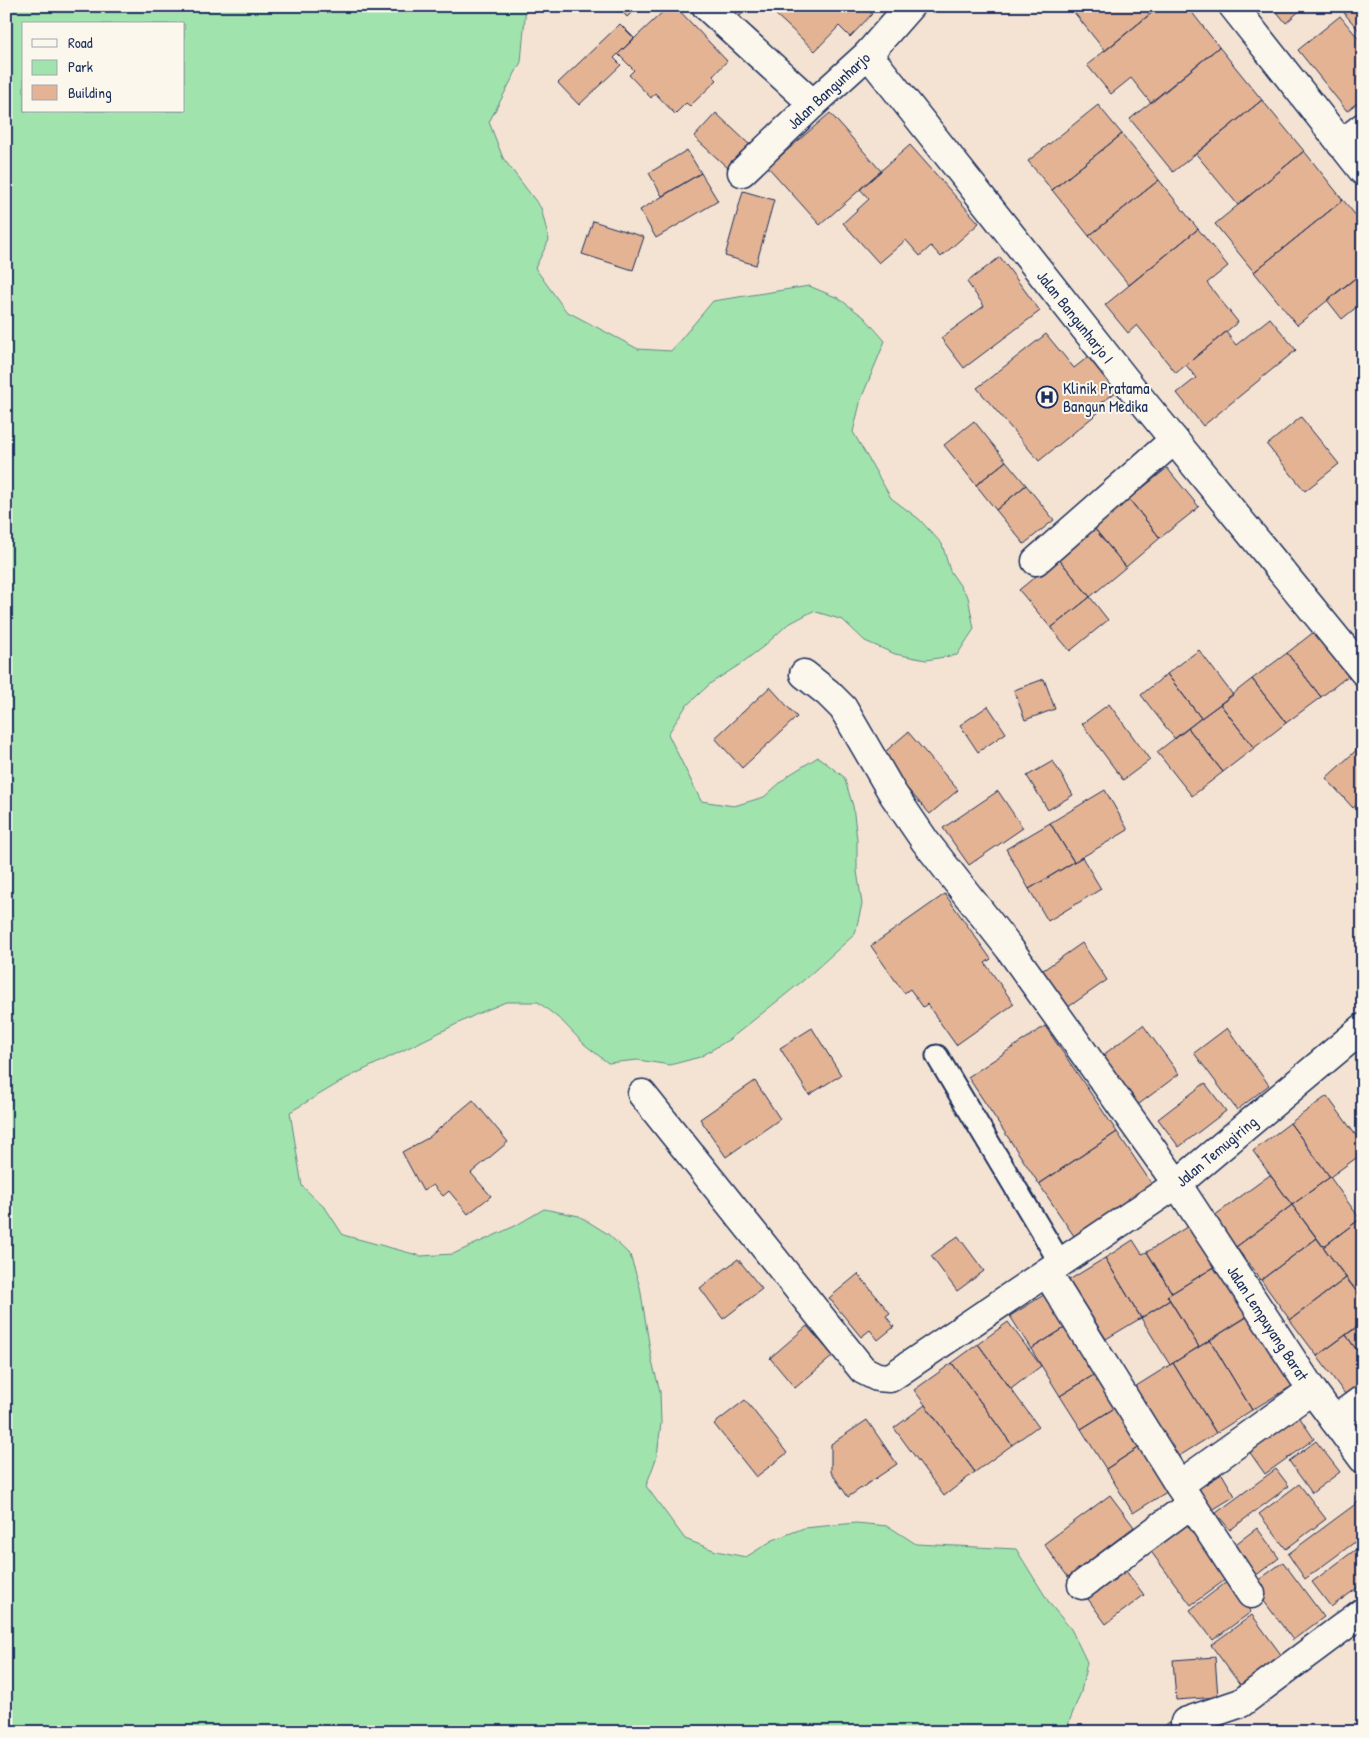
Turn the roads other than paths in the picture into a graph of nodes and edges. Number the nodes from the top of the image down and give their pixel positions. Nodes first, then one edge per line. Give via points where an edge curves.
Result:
1 (706, 6) edge
2 (910, 6) edge
3 (1233, 6) edge
4 (868, 54) junction
5 (813, 104) junction
6 (1363, 127) edge
7 (1341, 144) junction
8 (1363, 171) edge
9 (742, 172) dead end
10 (1174, 440) junction
11 (1036, 562) dead end
12 (1363, 671) edge
13 (804, 674) dead end
14 (1363, 1028) edge
15 (938, 1056) dead end
16 (642, 1094) dead end
17 (1177, 1184) junction
18 (1054, 1268) junction
19 (1312, 1390) junction
20 (1363, 1399) edge
21 (1334, 1420) junction
22 (1363, 1459) edge
23 (1185, 1495) junction
24 (1082, 1585) dead end
25 (1251, 1594) dead end
26 (1363, 1612) edge
27 (1185, 1722) dead end

1 - 5 street
2 - 4 street, Jalan Bangunharjo
3 - 7 street
4 - 5 street, Jalan Bangunharjo
4 - 10 street, Jalan Bangunharjo I
5 - 9 street, Jalan Bangunharjo
6 - 7 street
7 - 8 street
10 - 11 street
10 - 12 street, Jalan Bangunharjo I
13 - 17 street, Jalan Lempuyang Barat via 843,708 893,794 925,841 1009,948
14 - 17 street, Jalan Temugiring
15 - 18 lane
16 - 18 street, Jalan Temugiring via 863,1370 877,1377 890,1378
17 - 18 street, Jalan Temugiring
17 - 19 street, Jalan Lempuyang Barat
18 - 23 street
19 - 21 street, Jalan Lempuyang Barat
19 - 23 street
20 - 21 street
21 - 22 street, Jalan Lempuyang Barat
23 - 24 street
23 - 25 street
26 - 27 street via 1241,1703

